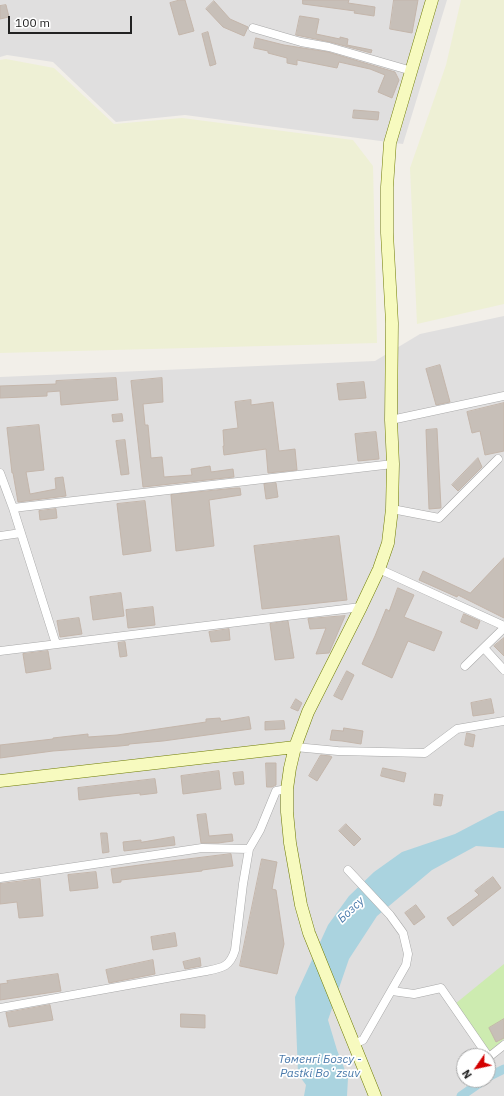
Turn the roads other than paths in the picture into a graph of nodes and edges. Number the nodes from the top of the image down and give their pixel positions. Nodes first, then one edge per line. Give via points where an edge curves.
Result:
1 (432, 0) edge
2 (254, 28) dead end
3 (412, 71) junction
4 (504, 396) edge
5 (391, 420) junction
6 (498, 459) dead end
7 (393, 464) junction
8 (0, 473) edge
9 (13, 508) junction
10 (392, 509) junction
11 (21, 533) junction
12 (0, 536) edge
13 (379, 569) junction
14 (361, 607) junction
15 (504, 627) edge
16 (56, 644) junction
17 (484, 648) junction
18 (0, 651) edge
19 (465, 666) dead end
20 (504, 670) edge
21 (504, 721) edge
22 (295, 747) junction
23 (0, 781) edge
24 (287, 789) junction
25 (249, 849) junction
26 (348, 870) dead end
27 (0, 878) edge
28 (392, 991) junction
29 (0, 1008) edge
30 (354, 1044) junction
31 (504, 1045) edge
32 (482, 1048) edge
33 (496, 1051) edge
34 (375, 1096) edge

1 - 3 main road
2 - 3 street
3 - 5 main road via 390,143 387,187 392,323
4 - 5 street
5 - 7 main road
6 - 10 street via 439,518
7 - 9 street
7 - 10 main road
8 - 9 street
9 - 11 street
10 - 13 main road via 388,543
11 - 12 street
11 - 16 street
13 - 14 main road
13 - 15 street
14 - 16 street
14 - 22 main road via 308,712
15 - 17 street
16 - 18 street
17 - 19 street
17 - 20 street
21 - 22 street via 457,729 425,753 338,751
22 - 23 main road
22 - 24 main road
24 - 25 street via 276,791
24 - 30 main road via 290,843 301,905 309,933
25 - 27 street via 202,848
25 - 29 street via 236,950 228,965
26 - 28 street via 390,915 403,933 408,954 406,965
28 - 30 street via 363,1040
28 - 32 street via 414,994 441,988
30 - 34 main road
31 - 33 street

